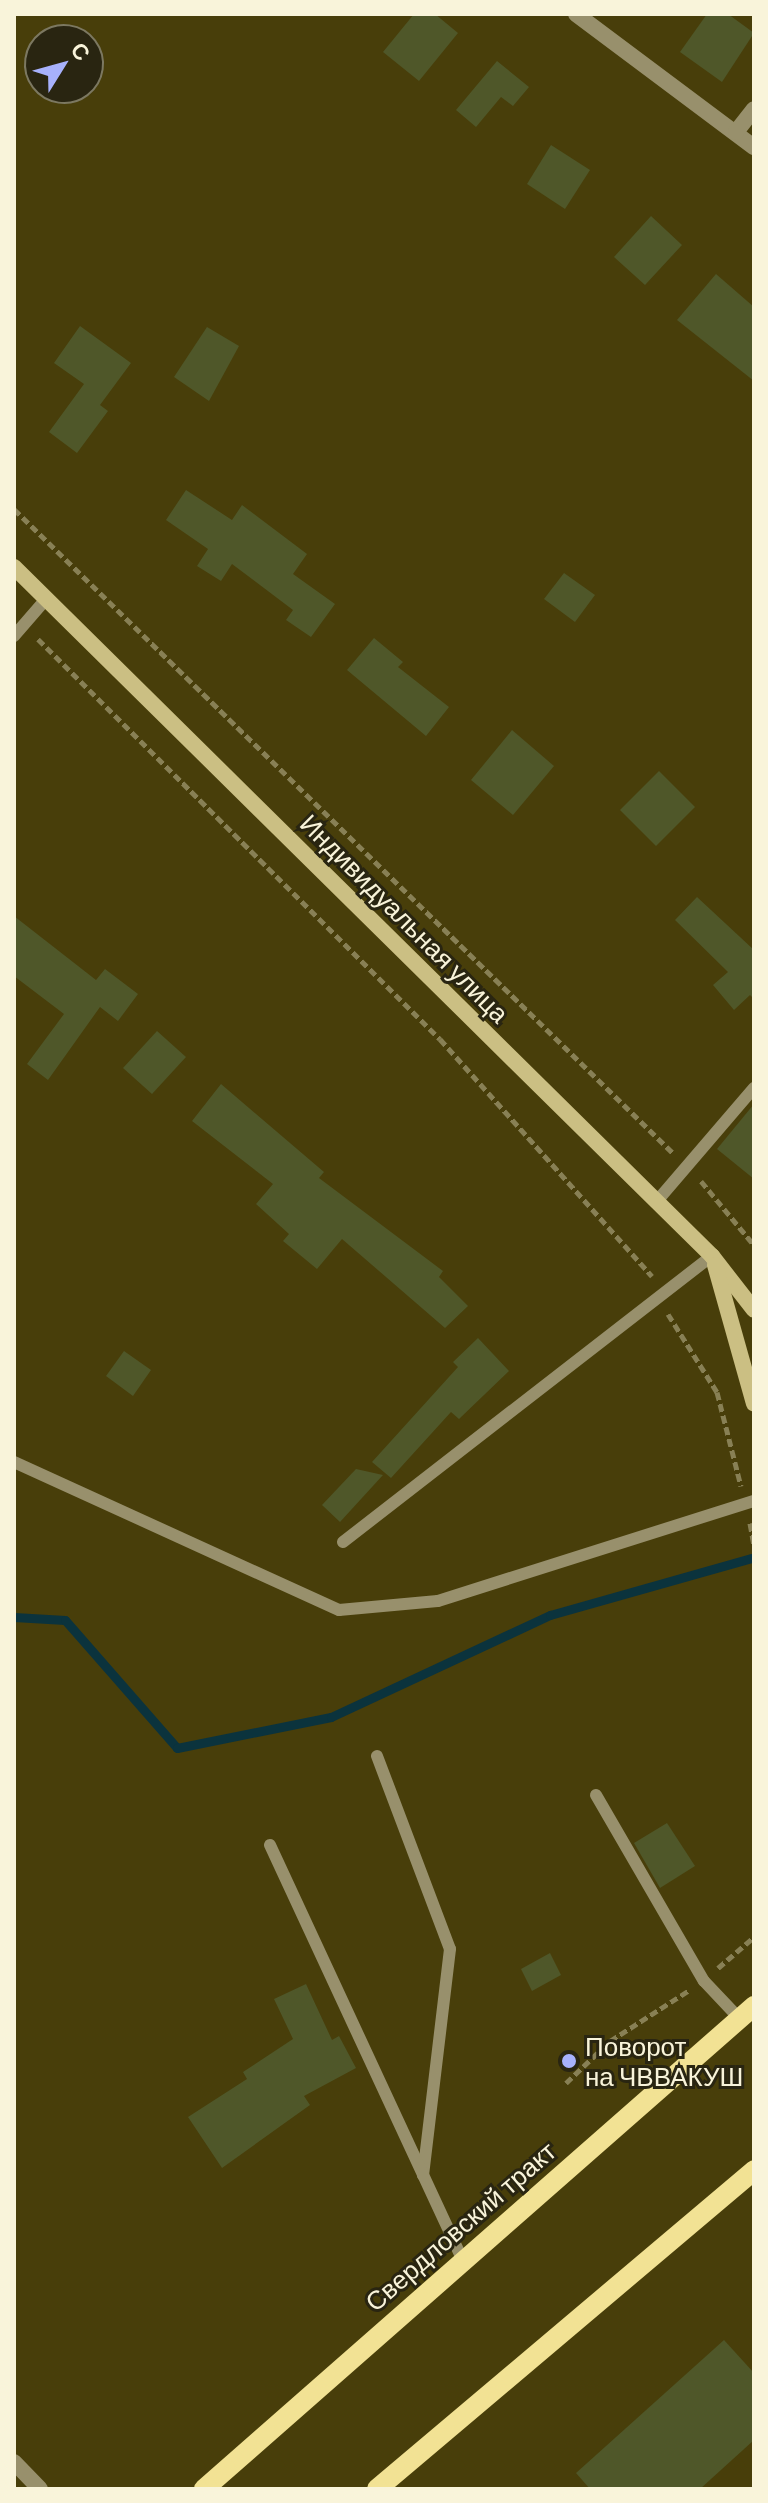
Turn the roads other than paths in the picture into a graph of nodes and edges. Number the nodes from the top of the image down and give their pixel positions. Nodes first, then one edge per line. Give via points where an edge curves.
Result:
1 (576, 14) edge
2 (754, 109) edge
3 (736, 132) junction
4 (754, 147) edge
5 (14, 567) edge
6 (46, 599) junction
7 (14, 636) edge
8 (754, 1088) edge
9 (657, 1201) junction
10 (712, 1256) junction
11 (754, 1310) edge
12 (754, 1404) edge
13 (14, 1462) edge
14 (750, 1502) edge
15 (343, 1542) dead end
16 (377, 1756) dead end
17 (596, 1795) dead end
18 (270, 1845) dead end
19 (754, 1997) edge
20 (747, 2012) edge
21 (754, 2170) edge
22 (423, 2175) junction
23 (462, 2258) junction
24 (14, 2462) edge
25 (40, 2489) edge
26 (204, 2489) edge
27 (377, 2489) edge

1 - 3 street
2 - 3 street
3 - 4 street
5 - 6 main road, Индивидуальная улица
6 - 7 lane
6 - 9 main road, Индивидуальная улица
8 - 9 lane
9 - 10 main road, Индивидуальная улица
10 - 11 main road, Индивидуальная улица
10 - 12 main road
10 - 15 lane
13 - 14 lane via 339,1610 438,1601
16 - 22 lane via 450,1949
17 - 20 lane via 704,1981
18 - 22 lane
19 - 20 main road
20 - 23 main road, Свердловский тракт
21 - 27 main road
22 - 23 lane
23 - 26 main road, Свердловский тракт
24 - 25 street

